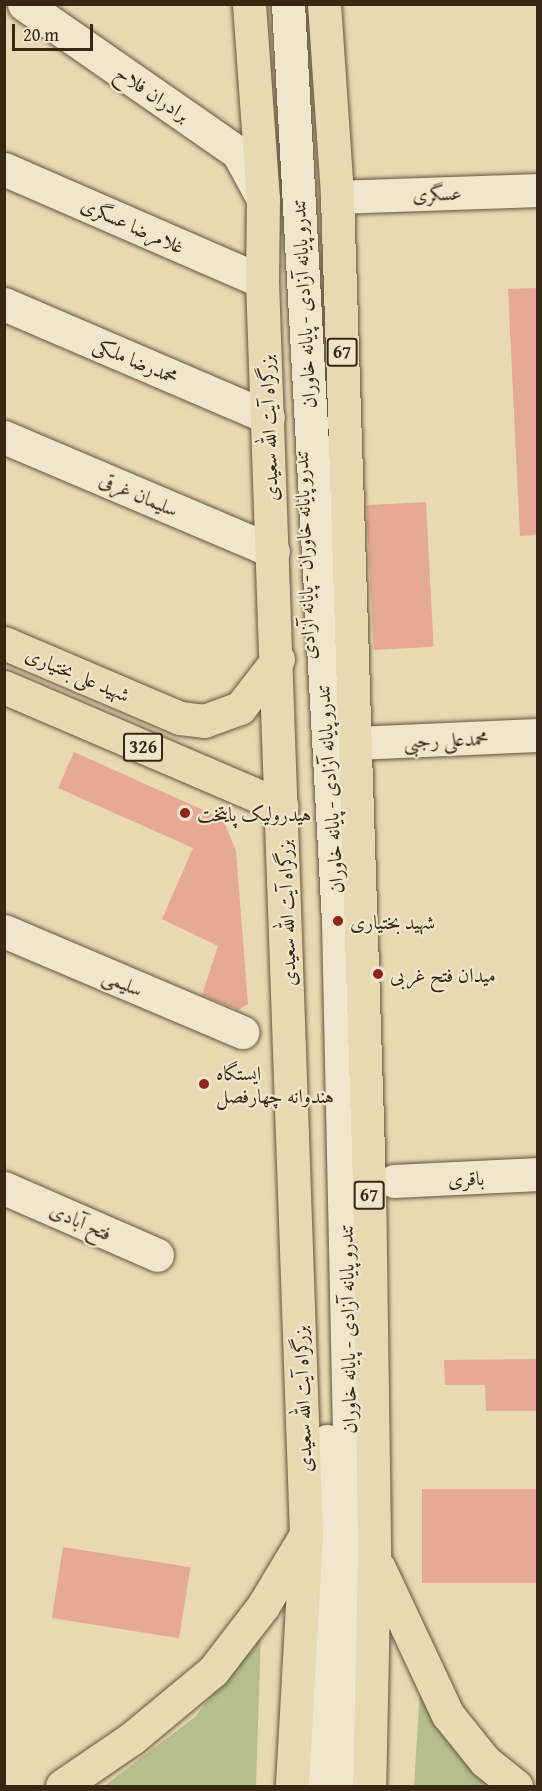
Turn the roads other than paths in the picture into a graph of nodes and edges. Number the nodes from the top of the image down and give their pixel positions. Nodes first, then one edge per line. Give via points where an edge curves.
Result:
1 (24, 4) edge
2 (249, 4) edge
3 (280, 4) edge
4 (288, 4) edge
5 (324, 4) edge
6 (4, 168) edge
7 (537, 190) edge
8 (337, 197) junction
9 (263, 199) junction
10 (262, 281) junction
11 (4, 304) edge
12 (268, 417) junction
13 (4, 437) edge
14 (273, 551) junction
15 (4, 643) edge
16 (278, 659) junction
17 (4, 687) edge
18 (537, 735) edge
19 (354, 743) junction
20 (282, 806) junction
21 (4, 932) edge
22 (242, 1032) dead end
23 (537, 1174) edge
24 (394, 1181) dead end
25 (4, 1188) edge
26 (157, 1255) dead end
27 (306, 1534) junction
28 (351, 1568) junction
29 (62, 1786) edge
30 (292, 1786) edge
31 (317, 1786) edge
32 (342, 1786) edge
33 (369, 1786) edge
34 (516, 1786) edge

1 - 9 street, برادران فلاح via 238,153
2 - 9 main road, بزرگراه آیت الله سعیدی
3 - 28 street, تندرو پایانه خاوران - پایانه آزادی
4 - 28 street, تندرو پایانه آزادی - پایانه خاوران via 338,921
5 - 8 main road, 67
6 - 10 street, غلامرضا عسگری
7 - 8 street, عسگری
8 - 19 main road, 67
9 - 10 main road, بزرگراه آیت الله سعیدی
10 - 12 main road, بزرگراه آیت الله سعیدی
11 - 12 street, محمدرضا ملکی
12 - 14 main road, بزرگراه آیت الله سعیدی
13 - 14 street, سلیمان غرقی
14 - 16 main road, بزرگراه آیت الله سعیدی
15 - 16 main road, شهید علی بختیاری / 326 via 180,718 222,717 253,697
16 - 20 main road, بزرگراه آیت الله سعیدی
17 - 20 main road, شهید علی بختیاری / 326
18 - 19 street, محمدعلی رجبی
19 - 28 main road, 67
20 - 27 main road, بزرگراه آیت الله سعیدی
21 - 22 street, سلیمی
23 - 24 street, باقری
25 - 26 street, فتح آبادی
27 - 29 main road via 263,1606 213,1671 168,1711
27 - 30 main road, بزرگراه آیت الله سعیدی
28 - 31 street
28 - 32 street
28 - 33 main road, 67
28 - 34 main road via 448,1715 484,1761

